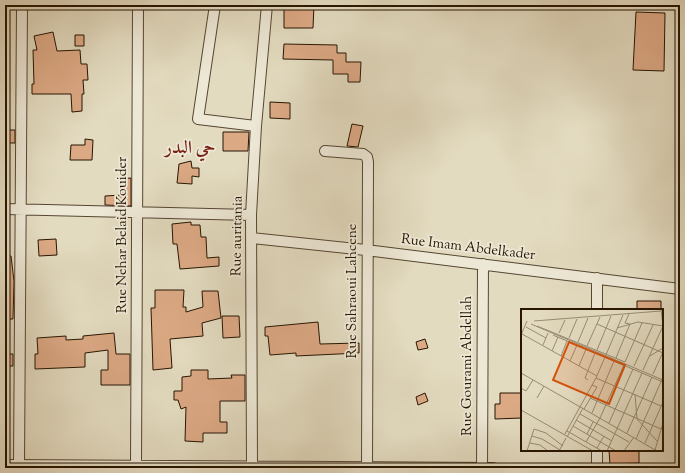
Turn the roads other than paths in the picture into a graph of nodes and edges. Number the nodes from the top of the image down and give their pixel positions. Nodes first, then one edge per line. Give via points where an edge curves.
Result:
1 (22, 5) edge
2 (138, 5) edge
3 (215, 5) edge
4 (267, 5) edge
5 (256, 126) junction
6 (325, 151) dead end
7 (5, 209) edge
8 (21, 209) junction
9 (138, 213) junction
10 (251, 215) junction
11 (251, 238) junction
12 (366, 250) junction
13 (483, 264) junction
14 (597, 278) junction
15 (680, 289) edge
16 (597, 309) edge
17 (597, 451) edge
18 (5, 465) edge
19 (19, 465) junction
20 (136, 466) junction
21 (367, 467) edge
22 (252, 468) edge
23 (482, 468) edge
24 (493, 468) edge
25 (597, 468) edge

1 - 8 street
2 - 9 street, Rue Nehar Belaid Kouider
3 - 5 street via 198,119
4 - 5 street, Rue auritania
5 - 10 street, Rue auritania
6 - 12 street, Rue Sahraoui Lahcene via 363,154 366,157
7 - 8 street
8 - 9 street
8 - 19 street
9 - 10 street
9 - 20 street, Rue Nehar Belaid Kouider
10 - 11 street, Rue auritania
11 - 12 street, Rue Imam Abdelkader
11 - 22 street, Rue auritania
12 - 13 street, Rue Imam Abdelkader
12 - 21 street, Rue Sahraoui Lahcene
13 - 14 street, Rue Imam Abdelkader
13 - 23 street, Rue Gourami Abdellah
14 - 15 street, Rue Imam Abdelkader
14 - 16 street
17 - 25 street
18 - 19 street
19 - 20 street
20 - 22 street
21 - 22 street
21 - 23 street
23 - 24 street

